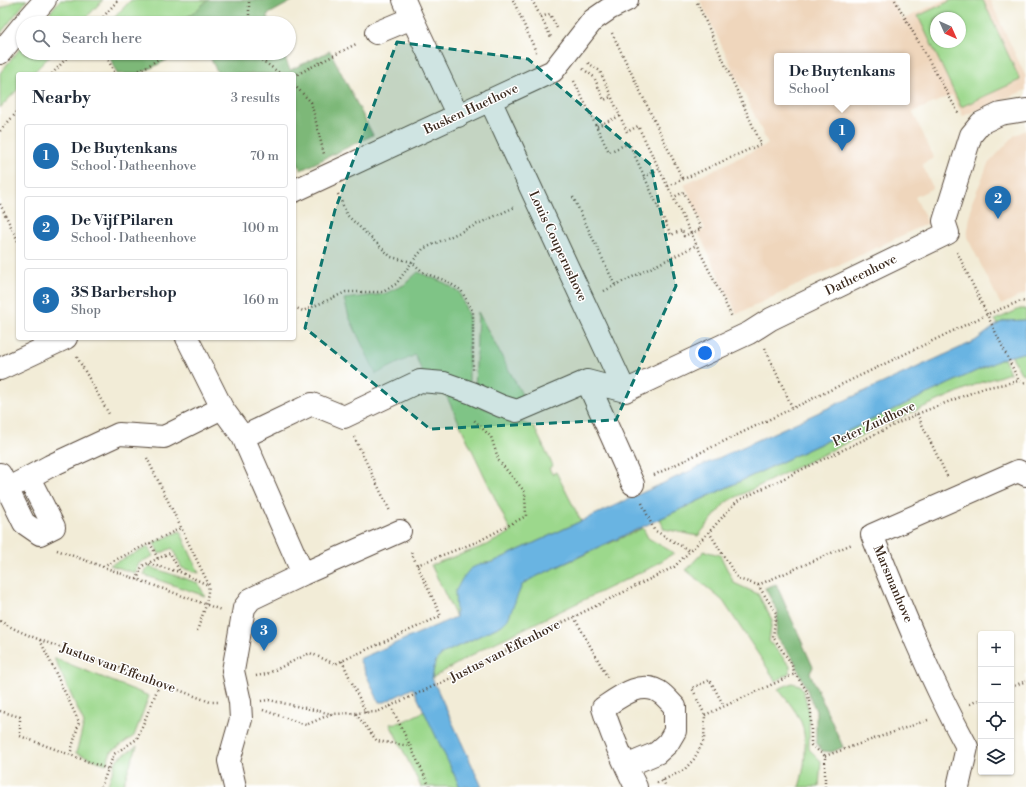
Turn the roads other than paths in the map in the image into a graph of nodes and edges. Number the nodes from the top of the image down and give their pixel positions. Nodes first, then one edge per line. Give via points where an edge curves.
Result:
1 (44, 0) edge
2 (627, 0) edge
3 (408, 9) edge
4 (31, 16) edge
5 (376, 33) road end
6 (16, 34) edge
7 (0, 53) edge
8 (490, 100) junction
9 (1026, 110) edge
10 (458, 116) junction
11 (296, 190) edge
12 (188, 340) edge
13 (70, 345) edge
14 (0, 369) edge
15 (587, 381) junction
16 (625, 391) junction
17 (222, 408) junction
18 (243, 437) junction
19 (1026, 475) edge
20 (29, 478) junction
21 (4, 481) edge
22 (636, 491) road end
23 (400, 531) dead end
24 (303, 574) junction
25 (626, 766) junction
26 (235, 787) edge
27 (636, 787) edge
28 (958, 787) edge

1 - 4 street
2 - 8 street, Busken Huethove via 594,20 561,52 553,71
3 - 5 street
3 - 10 street
6 - 7 street
8 - 10 street, Busken Huethove
8 - 16 street, Louis Couperushove
9 - 16 street, Datheenhove via 1000,114 981,123 971,135 944,221 948,233
10 - 11 street, Busken Huethove
12 - 17 street
13 - 14 street
15 - 16 street
15 - 18 street via 517,411 444,383 420,381 344,417 312,404
15 - 22 street
17 - 18 street
17 - 20 street via 164,437 128,435
18 - 24 street
19 - 28 street, Marsmanhove via 1018,471 872,535 948,713 967,747
20 - 21 street
20 - 21 street via 54,527 40,534 24,523
23 - 24 street
24 - 26 street via 251,599 244,608 233,671 240,702 240,719 229,761
25 - 25 street via 657,753 676,731 675,707 661,693 649,687 634,690 603,708
25 - 27 street

